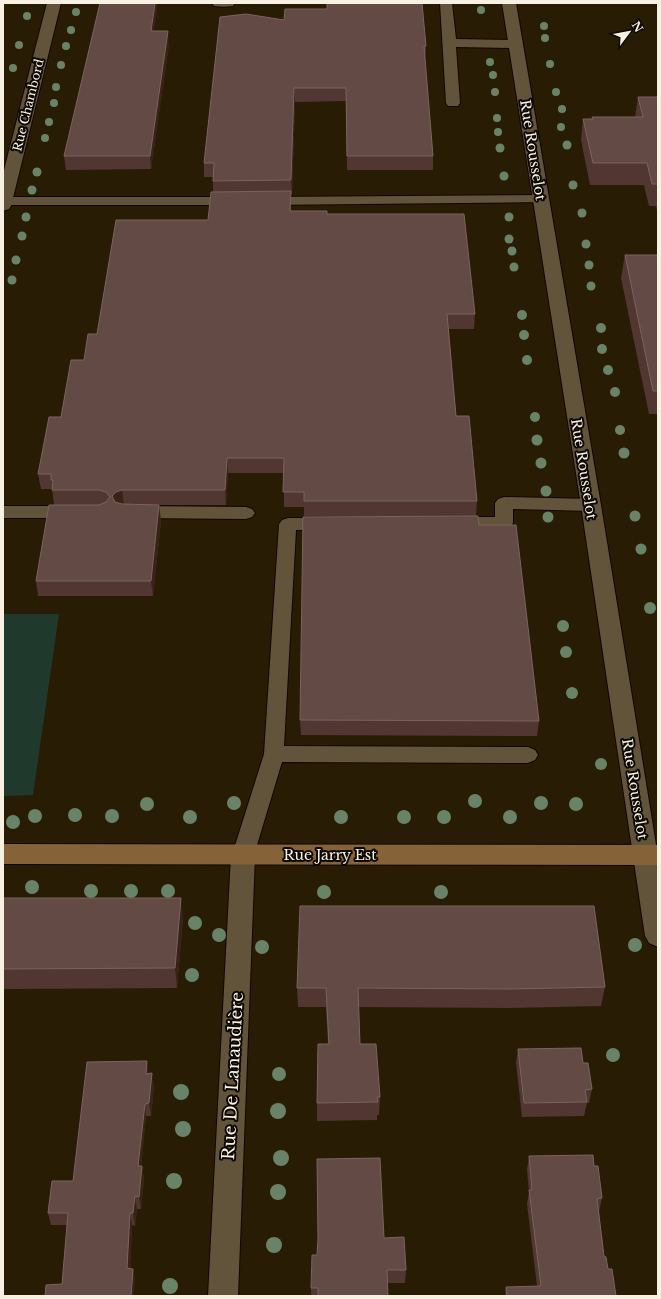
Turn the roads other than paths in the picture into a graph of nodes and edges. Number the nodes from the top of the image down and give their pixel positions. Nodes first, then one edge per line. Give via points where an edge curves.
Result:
1 (54, 3) edge
2 (218, 3) edge
3 (230, 3) edge
4 (446, 3) edge
5 (509, 3) edge
6 (450, 43) junction
7 (515, 44) junction
8 (453, 103) dead end
9 (541, 199) junction
10 (4, 204) edge
11 (590, 505) junction
12 (3, 512) edge
13 (94, 512) edge
14 (124, 512) edge
15 (246, 513) dead end
16 (344, 524) edge
17 (440, 524) edge
18 (274, 754) junction
19 (528, 755) dead end
20 (3, 854) edge
21 (652, 855) edge
22 (243, 856) junction
23 (658, 936) edge
24 (224, 1296) edge

1 - 10 street, Rue Chambord
2 - 3 lane
4 - 6 lane
5 - 7 street, Rue Rousselot
6 - 7 lane
6 - 8 lane
7 - 9 street, Rue Rousselot
9 - 10 lane
9 - 11 street, Rue Rousselot
11 - 17 lane via 504,503 504,523
11 - 21 street, Rue Rousselot
12 - 13 lane
14 - 15 lane
16 - 18 lane via 288,524
18 - 19 lane
18 - 22 lane
20 - 22 main road, Rue Jarry Est
21 - 22 main road, Rue Jarry Est
21 - 23 street, Rue Rousselot
22 - 24 street, Rue De Lanaudière

